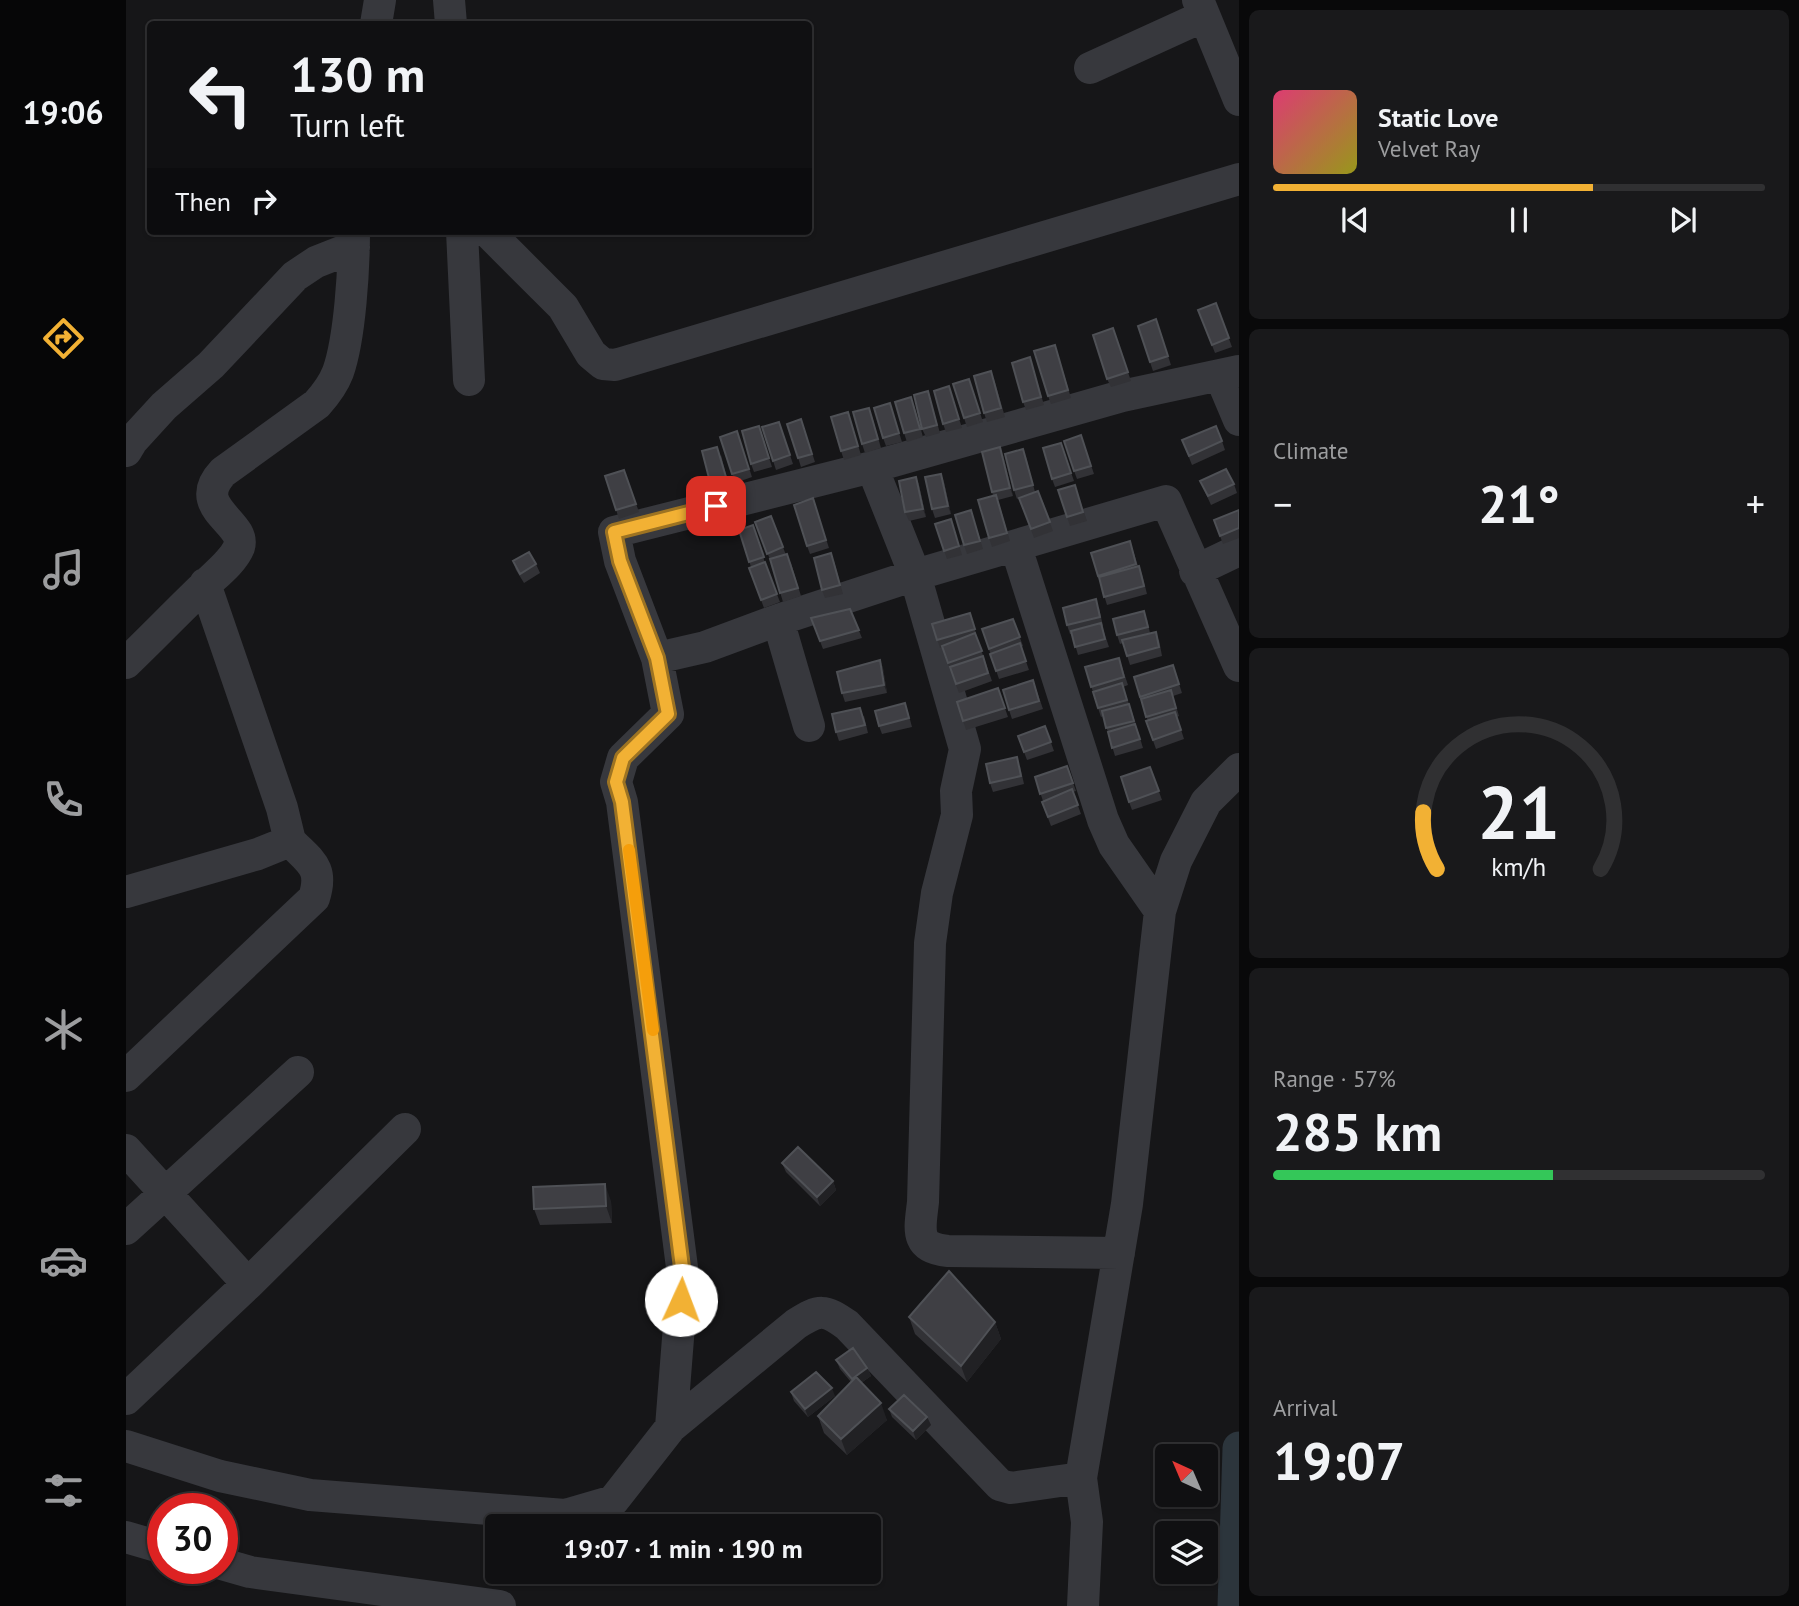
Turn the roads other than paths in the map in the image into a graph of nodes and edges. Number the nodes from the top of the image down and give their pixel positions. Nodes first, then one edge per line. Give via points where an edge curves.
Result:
1 (380, 0) edge
2 (449, 0) edge
3 (1201, 8) edge
4 (376, 21) edge
5 (451, 21) edge
6 (1090, 68) dead end
7 (1239, 100) edge
8 (1239, 179) edge
9 (462, 235) edge
10 (491, 235) edge
11 (354, 239) edge
12 (1230, 373) edge
13 (469, 380) dead end
14 (1239, 420) edge
15 (128, 445) edge
16 (872, 467) junction
17 (1016, 547) junction
18 (1239, 550) edge
19 (1195, 571) junction
20 (915, 575) junction
21 (205, 584) junction
22 (778, 620) junction
23 (657, 658) junction
24 (126, 663) edge
25 (1239, 666) edge
26 (809, 726) dead end
27 (1239, 769) edge
28 (290, 841) junction
29 (126, 892) edge
30 (1160, 911) junction
31 (298, 1072) dead end
32 (126, 1076) edge
33 (405, 1129) dead end
34 (126, 1150) edge
35 (165, 1192) junction
36 (126, 1229) edge
37 (1119, 1253) junction
38 (248, 1284) junction
39 (126, 1399) edge
40 (671, 1427) junction
41 (126, 1446) edge
42 (1081, 1478) junction
43 (126, 1537) edge
44 (147, 1543) edge
45 (238, 1569) edge
46 (499, 1606) edge
47 (1083, 1606) edge

1 - 4 street
2 - 5 street
3 - 6 street
3 - 7 street
8 - 10 street via 615,365 603,364 590,354 562,307
9 - 13 street
11 - 15 street via 295,276
11 - 21 street via 345,347 337,374 317,404 216,480 211,491 215,503 240,542
12 - 14 street
12 - 16 street via 1122,396
16 - 20 street
16 - 23 street via 614,532 620,561
17 - 19 street via 1166,501
17 - 20 street
17 - 30 street via 1103,820 1114,845
18 - 19 street
19 - 25 street
20 - 22 street
20 - 37 street via 965,749 956,791 957,815 930,943 923,1242 934,1250 948,1251
21 - 24 street
21 - 28 street
22 - 23 street via 705,647
22 - 26 street
23 - 40 street via 668,714 623,758 616,782 683,1275
27 - 30 street via 1206,802 1176,861
28 - 29 street
28 - 32 street via 316,869 320,881 314,898
30 - 37 street
31 - 35 street
33 - 38 street
34 - 35 street
35 - 36 street
35 - 38 street
37 - 42 street
38 - 39 street
40 - 41 street via 613,1501 565,1515 310,1495 220,1476
40 - 42 street via 796,1324 814,1312 828,1312 847,1325 1000,1485 1011,1488
42 - 47 street via 1087,1522
43 - 44 street
45 - 46 street

